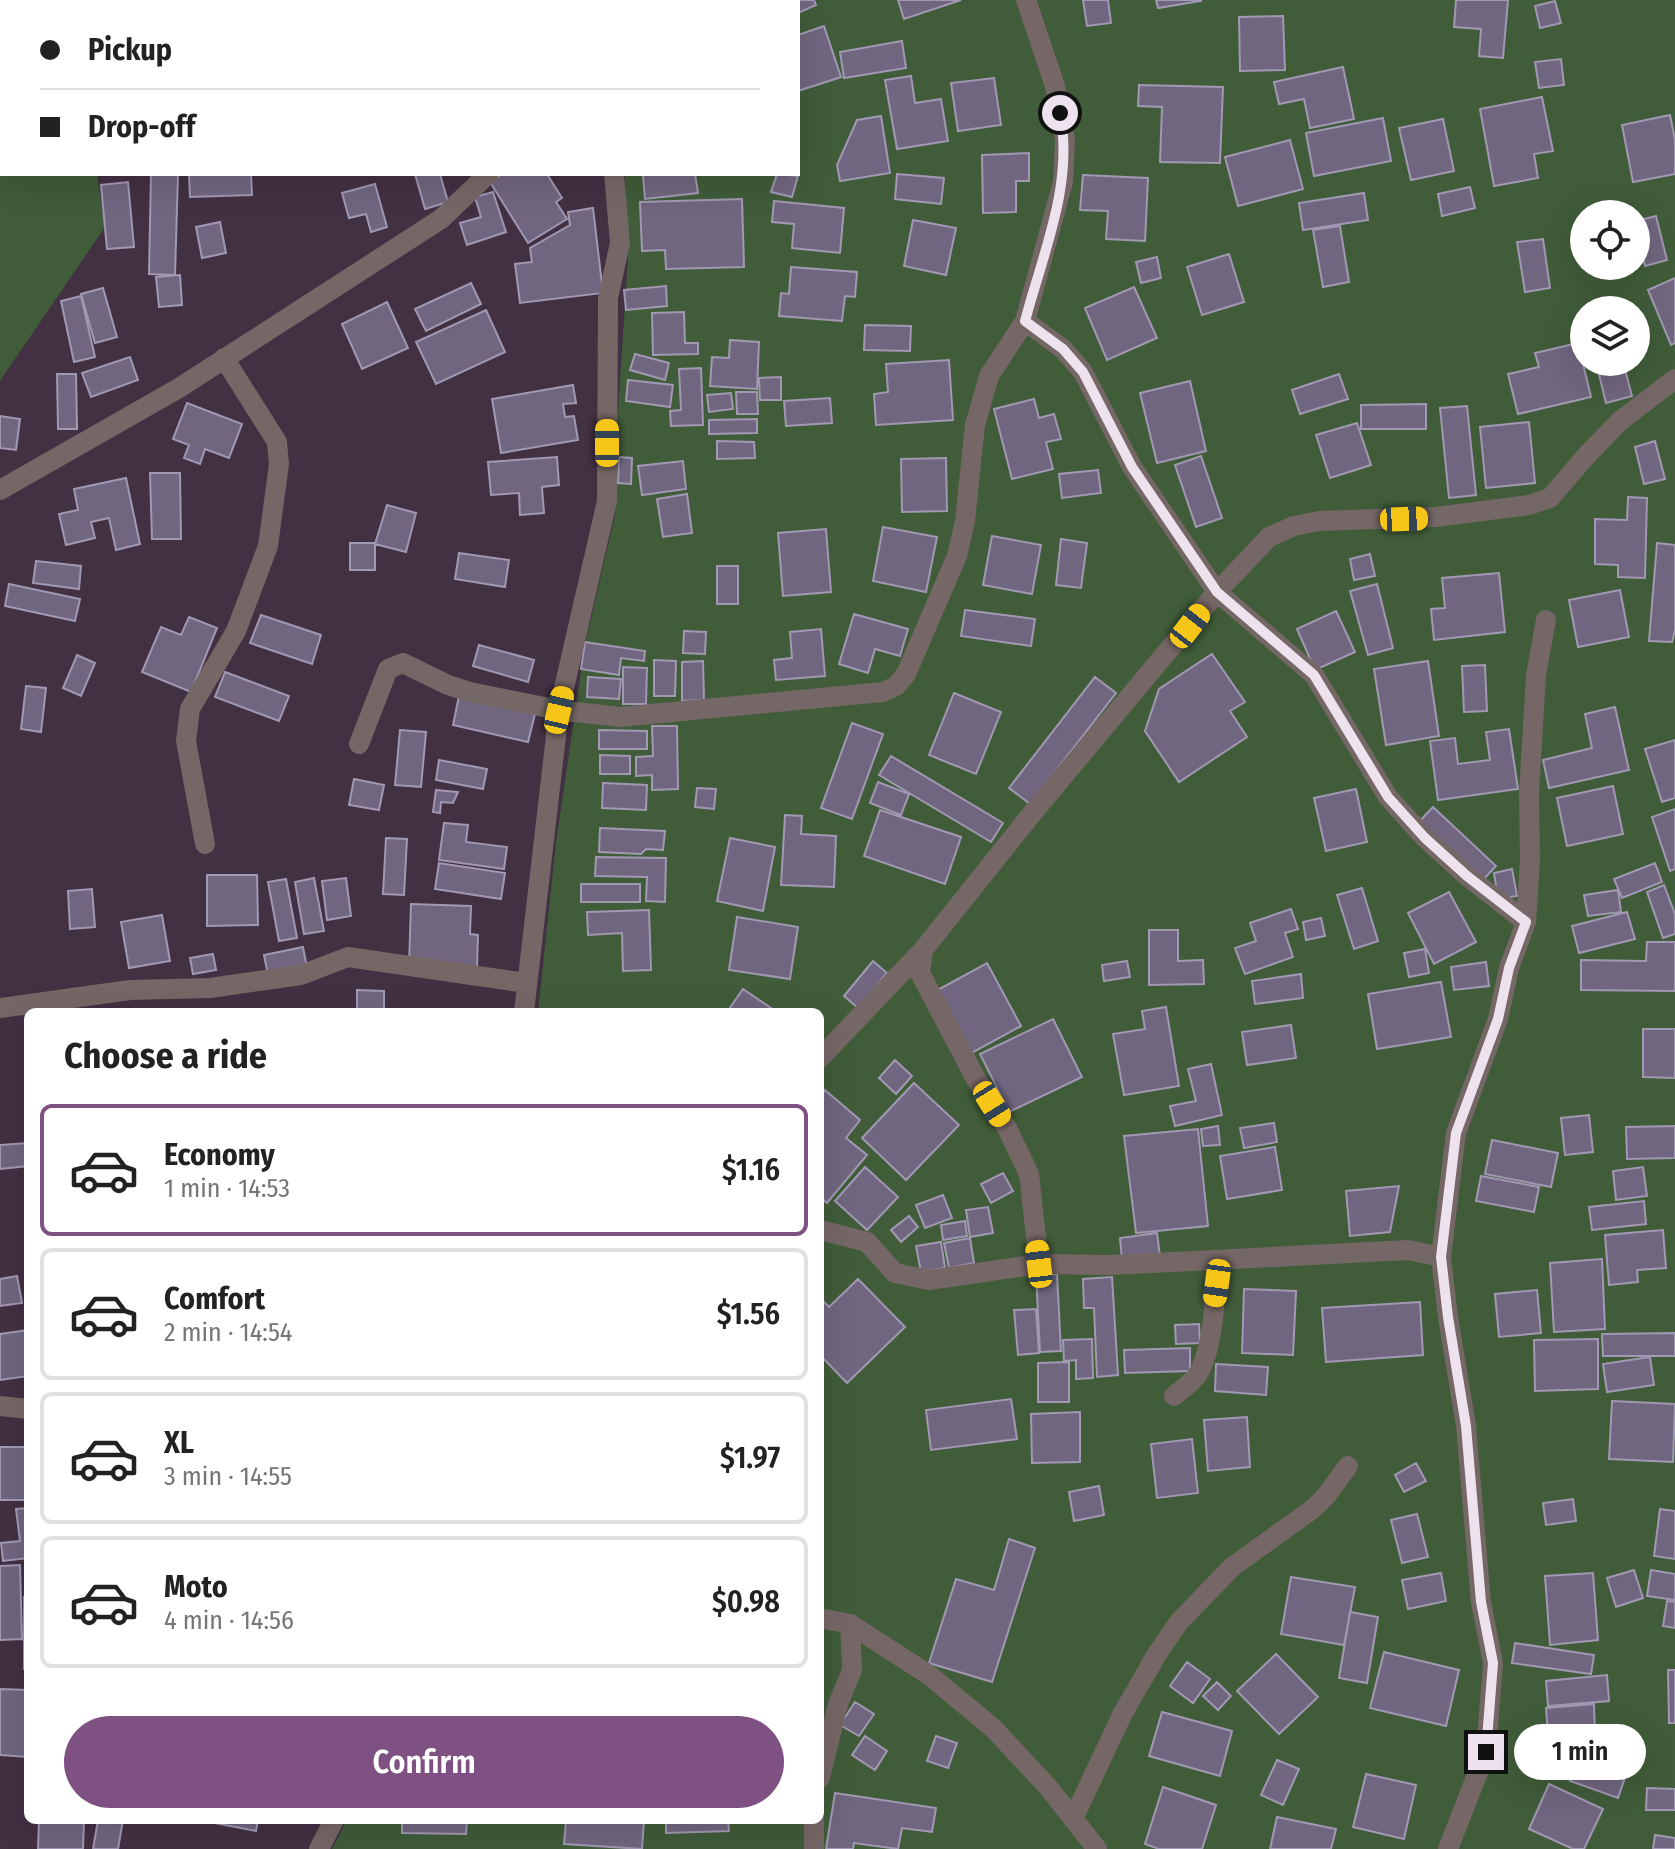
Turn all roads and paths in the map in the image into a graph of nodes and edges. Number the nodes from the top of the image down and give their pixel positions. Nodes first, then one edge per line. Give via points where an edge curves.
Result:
1 (1026, 0) edge
2 (486, 176) edge
3 (614, 176) edge
4 (1025, 321) junction
5 (224, 358) junction
6 (1675, 379) edge
7 (0, 490) edge
8 (1217, 592) junction
9 (1546, 620) dead end
10 (559, 710) junction
11 (359, 744) dead end
12 (205, 844) dead end
13 (1526, 922) junction
14 (923, 950) junction
15 (526, 983) junction
16 (0, 1008) edge
17 (524, 1008) edge
18 (824, 1054) edge
19 (824, 1231) edge
20 (1441, 1257) junction
21 (1214, 1260) junction
22 (1039, 1264) junction
23 (1174, 1396) dead end
24 (0, 1406) edge
25 (24, 1409) edge
26 (1348, 1466) dead end
27 (824, 1619) edge
28 (850, 1624) junction
29 (824, 1762) edge
30 (1073, 1819) junction
31 (332, 1824) edge
32 (814, 1824) edge
33 (319, 1849) edge
34 (814, 1849) edge
35 (1097, 1849) edge
36 (1448, 1849) edge

1 - 4 street via 1055,86 1065,140 1063,182
2 - 5 street via 441,219
3 - 10 street via 620,243 608,298 607,501
4 - 8 street via 1063,349 1083,372 1132,467
4 - 10 street via 989,376 975,425 957,556 896,686 883,692 639,717
5 - 7 street
5 - 12 street via 277,442 279,464 268,546 236,631 190,709 186,741
6 - 8 street via 1620,421 1550,498 1436,517 1294,526 1269,537
8 - 13 street via 1314,675 1388,797 1416,828
8 - 14 street
9 - 13 street via 1536,675
10 - 11 street via 470,692 403,663 388,669 381,681
10 - 15 street
13 - 20 street via 1456,1133
14 - 18 street
14 - 22 street via 920,973 1029,1174
15 - 16 street via 348,957 301,975
15 - 17 street
19 - 22 street via 867,1242 895,1273 929,1280
20 - 21 street via 1408,1250
20 - 36 street via 1466,1426 1481,1602 1493,1663 1486,1752
21 - 22 street
21 - 23 street via 1217,1283 1209,1339 1198,1374
24 - 25 street
26 - 30 street via 1314,1508 1232,1567 1179,1622 1123,1713
27 - 28 street
28 - 29 street via 852,1670
28 - 30 street via 929,1675 993,1728
30 - 35 street
31 - 33 street
32 - 34 street

